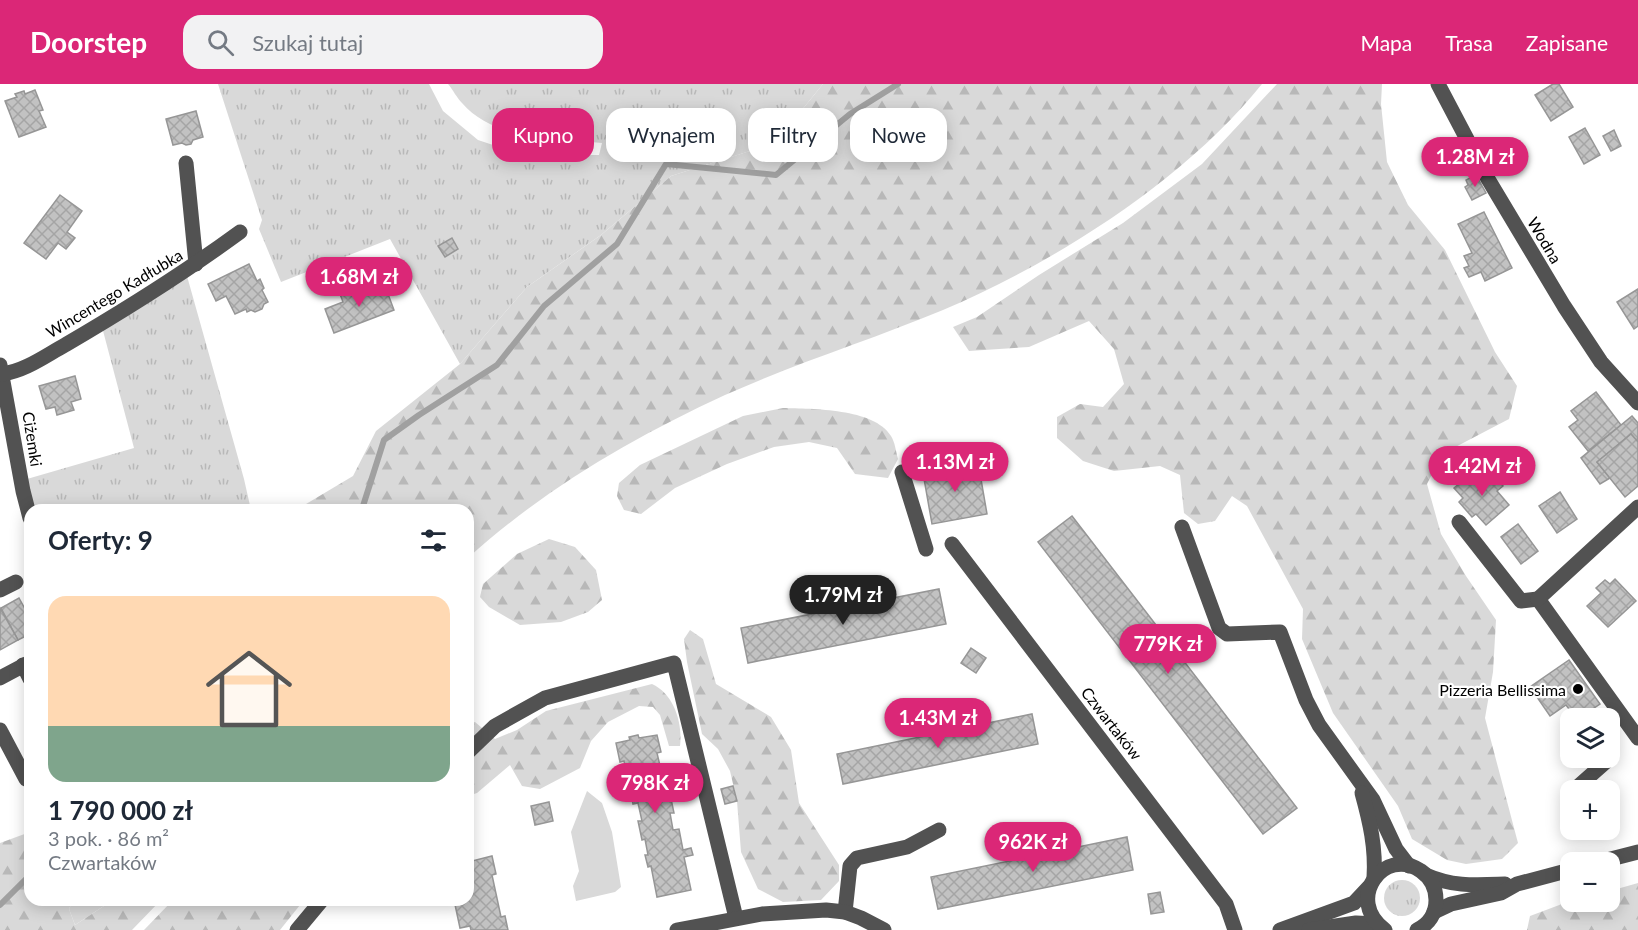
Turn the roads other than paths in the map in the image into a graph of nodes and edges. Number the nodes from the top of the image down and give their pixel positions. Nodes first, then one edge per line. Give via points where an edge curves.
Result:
1 (1438, 84) edge
2 (186, 163) dead end
3 (240, 232) dead end
4 (196, 264) junction
5 (1, 370) edge
6 (1638, 403) edge
7 (902, 472) dead end
8 (26, 504) edge
9 (1638, 507) edge
10 (1458, 522) dead end
11 (1182, 527) dead end
12 (952, 544) dead end
13 (926, 549) dead end
14 (16, 582) dead end
15 (0, 590) edge
16 (1538, 599) junction
17 (24, 670) edge
18 (0, 678) edge
19 (1609, 708) edge
20 (1620, 721) edge
21 (0, 730) edge
22 (1638, 738) edge
23 (474, 746) edge
24 (1599, 768) edge
25 (24, 775) edge
26 (1585, 780) edge
27 (1360, 784) junction
28 (939, 831) dead end
29 (1638, 852) edge
30 (1620, 857) edge
31 (1409, 866) junction
32 (1560, 873) edge
33 (1426, 875) junction
34 (1371, 883) junction
35 (1517, 884) junction
36 (317, 906) edge
37 (845, 912) junction
38 (736, 918) junction
39 (1427, 923) edge
40 (1381, 927) edge
41 (297, 930) edge
42 (676, 930) edge
43 (884, 930) edge
44 (1235, 930) edge
45 (1280, 930) edge
46 (1309, 930) edge

1 - 6 street, Wodna via 1488,179 1563,306 1601,362
2 - 4 street
3 - 4 street, Wincentego Kadłubka
4 - 5 street, Wincentego Kadłubka via 22,369
5 - 8 street, Ciżemki
7 - 13 street
9 - 16 street
10 - 16 street via 1521,600
11 - 27 street via 1219,628 1227,633 1280,632 1319,725
12 - 44 street, Czwartaków via 1226,904
14 - 15 street
16 - 19 street
17 - 18 street
20 - 22 street
21 - 25 street
23 - 38 street via 495,726 545,698 674,663
24 - 26 street
27 - 31 street
27 - 34 street via 1375,856
28 - 37 street via 907,847 857,858 850,866
29 - 30 street
31 - 33 street
31 - 34 street via 1381,871
32 - 35 street
33 - 35 street via 1443,883
33 - 39 street via 1435,892
34 - 40 street via 1367,906
34 - 45 street via 1353,903
35 - 39 street via 1501,893 1452,904
36 - 41 street
37 - 38 street
37 - 43 street
38 - 42 street
40 - 46 street via 1356,923

